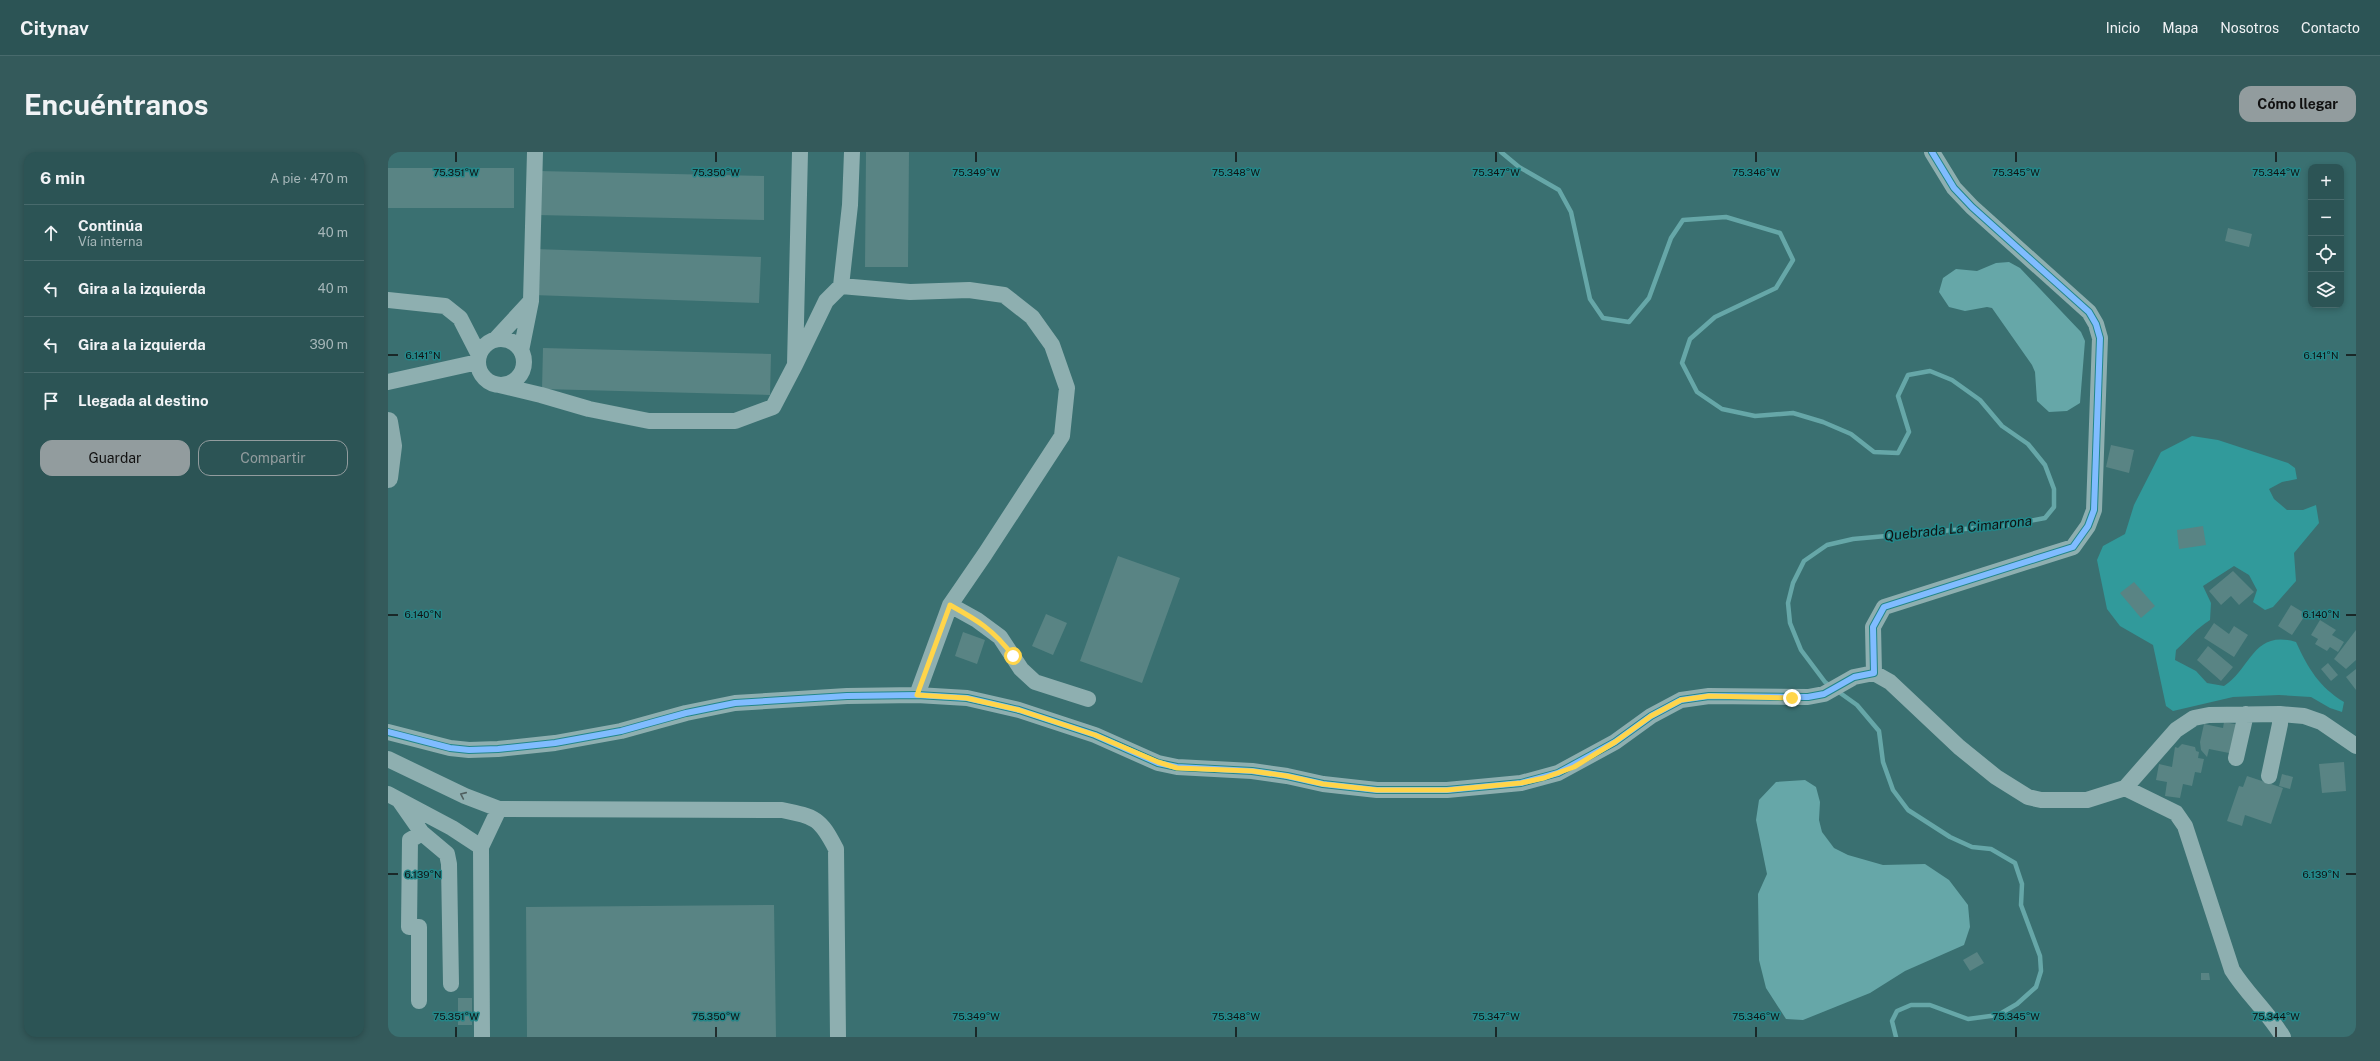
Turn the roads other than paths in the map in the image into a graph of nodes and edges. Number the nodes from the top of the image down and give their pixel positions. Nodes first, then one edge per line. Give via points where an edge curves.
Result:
1 (535, 152) edge
2 (800, 152) edge
3 (852, 152) edge
4 (1932, 152) edge
5 (841, 286) junction
6 (388, 300) edge
7 (531, 301) junction
8 (495, 340) junction
9 (478, 358) junction
10 (523, 358) junction
11 (795, 366) junction
12 (388, 382) edge
13 (495, 384) junction
14 (541, 394) junction
15 (388, 422) edge
16 (388, 478) edge
17 (950, 605) junction
18 (1874, 673) junction
19 (917, 695) junction
20 (1088, 699) dead end
21 (2246, 714) junction
22 (2280, 714) junction
23 (388, 732) edge
24 (2356, 746) edge
25 (2236, 758) dead end
26 (388, 759) edge
27 (2269, 776) dead end
28 (2125, 788) junction
29 (393, 797) edge
30 (499, 809) junction
31 (422, 833) junction
32 (481, 847) junction
33 (451, 984) dead end
34 (419, 1001) dead end
35 (482, 1037) edge
36 (838, 1037) edge
37 (2283, 1037) edge

1 - 7 street
2 - 11 street
3 - 5 street via 850,206
4 - 18 street via 1954,188 1972,207 2089,312 2096,324 2100,338 2094,510 2088,526 2073,547 1884,607 1873,627
5 - 11 street via 826,301
5 - 17 street via 910,292 969,290 1004,295 1032,317 1052,346 1067,388 1062,436
6 - 9 street via 445,306 460,318
7 - 8 street
7 - 10 street
8 - 9 street via 488,343
8 - 10 street via 510,340
9 - 12 street
9 - 13 street via 482,376
10 - 13 street via 517,380 510,384
10 - 14 street
11 - 14 street via 773,407 735,421 649,420 589,409
13 - 14 street
15 - 16 main road via 392,446
17 - 19 street
17 - 20 street via 1000,637 1021,669 1035,682
18 - 19 street via 1854,677 1824,694 1792,698 1709,696 1681,700 1651,716 1609,746 1558,774 1521,783 1447,790 1363,789 1252,771 1177,768 1095,735 1019,710 966,698
18 - 28 street via 1890,682 1959,748 1996,777 2028,797 2075,802
19 - 23 street via 840,696 735,703 621,731 555,743 498,749 450,748
21 - 22 street
21 - 25 street
21 - 28 street via 2209,715 2194,718 2184,724 2168,737
22 - 24 street via 2304,716 2321,722
22 - 27 street
30 -> 26 street via 465,796
28 - 37 street via 2176,813 2185,826 2232,970
29 - 31 street
29 - 32 street via 452,828
30 - 32 street
30 - 36 street via 782,810 807,815 824,825 836,849
31 - 33 street via 447,854 449,864
31 - 34 street via 410,840 410,927 419,928
32 - 35 street

